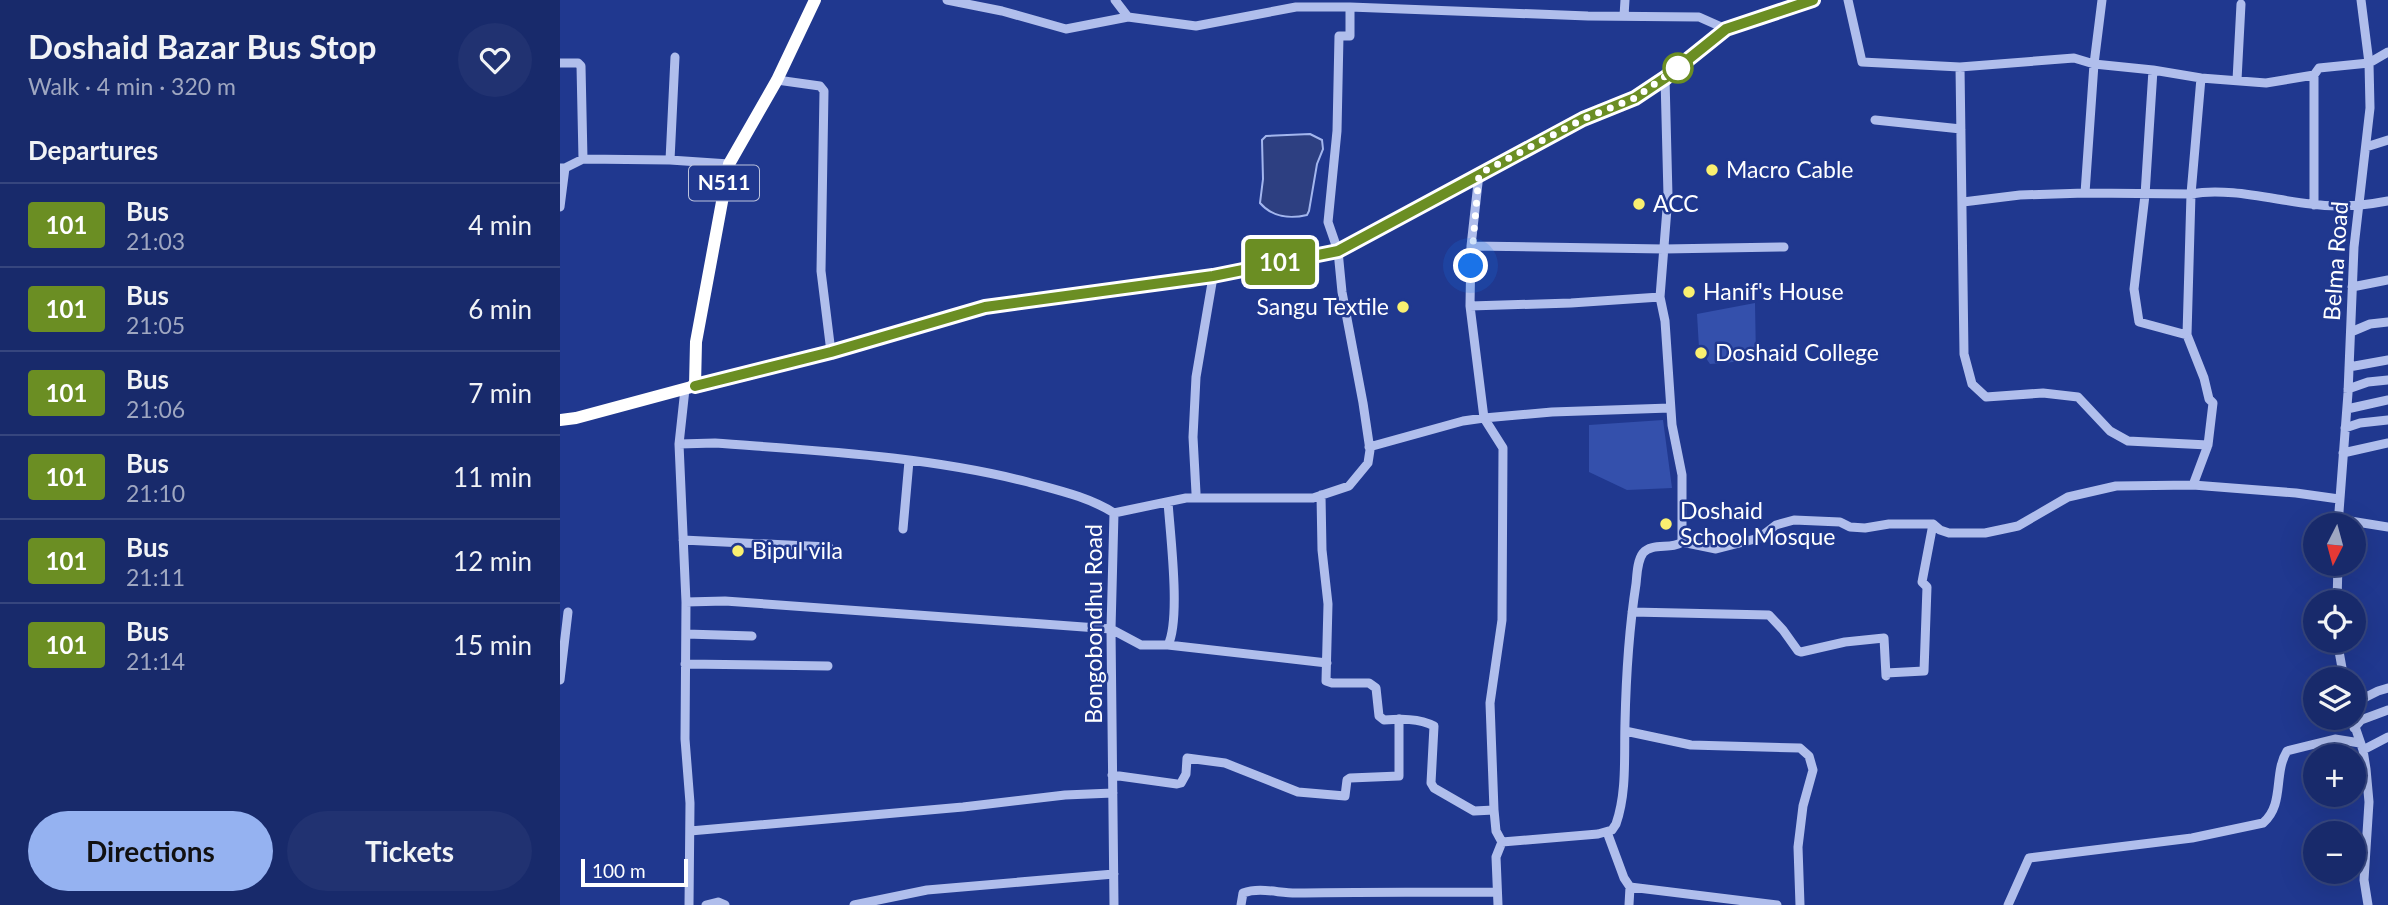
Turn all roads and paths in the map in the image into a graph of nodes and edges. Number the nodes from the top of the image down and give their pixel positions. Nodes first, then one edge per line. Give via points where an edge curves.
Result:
1 (815, 0) edge
2 (947, 0) edge
3 (1115, 0) edge
4 (1625, 0) edge
5 (1813, 0) edge
6 (1848, 0) edge
7 (2102, 0) edge
8 (2361, 0) edge
9 (1437, 4) edge
10 (2241, 4) dead end
11 (1350, 6) junction
12 (1624, 16) junction
13 (1128, 17) junction
14 (1726, 29) junction
15 (2388, 52) edge
16 (675, 57) dead end
17 (560, 63) edge
18 (2369, 63) junction
19 (2094, 64) junction
20 (1960, 67) junction
21 (2153, 70) junction
22 (2314, 75) junction
23 (1665, 78) junction
24 (2201, 78) junction
25 (777, 80) junction
26 (2237, 80) junction
27 (1875, 120) dead end
28 (1961, 129) junction
29 (2388, 140) edge
30 (2366, 147) junction
31 (583, 159) junction
32 (670, 160) junction
33 (729, 164) junction
34 (562, 168) edge
35 (1479, 174) junction
36 (2085, 193) junction
37 (2191, 194) junction
38 (2145, 195) junction
39 (2388, 201) edge
40 (1963, 202) junction
41 (2314, 205) junction
42 (2359, 207) junction
43 (560, 208) edge
44 (1471, 246) junction
45 (1784, 247) dead end
46 (1664, 249) junction
47 (1338, 251) junction
48 (1213, 276) junction
49 (2388, 280) edge
50 (2352, 287) junction
51 (1660, 297) junction
52 (1470, 306) junction
53 (2388, 322) edge
54 (2351, 332) junction
55 (2187, 335) junction
56 (831, 352) junction
57 (2388, 360) edge
58 (2349, 367) junction
59 (2388, 380) edge
60 (690, 387) junction
61 (2348, 389) junction
62 (2388, 400) edge
63 (1670, 408) junction
64 (2347, 409) junction
65 (1484, 418) junction
66 (560, 420) edge
67 (2388, 420) edge
68 (2345, 428) junction
69 (2388, 443) edge
70 (679, 444) junction
71 (2208, 445) junction
72 (1369, 447) junction
73 (2343, 453) junction
74 (909, 461) junction
75 (2193, 485) junction
76 (1196, 493) dead end
77 (1321, 495) junction
78 (2339, 499) junction
79 (1168, 502) junction
80 (1114, 513) junction
81 (2338, 513) edge
82 (1933, 524) junction
83 (2366, 525) edge
84 (2388, 527) edge
85 (903, 528) dead end
86 (683, 540) junction
87 (1682, 542) junction
88 (829, 547) dead end
89 (686, 601) junction
90 (568, 612) dead end
91 (1632, 612) junction
92 (1111, 629) junction
93 (686, 634) junction
94 (752, 636) dead end
95 (1168, 645) junction
96 (1327, 663) junction
97 (685, 664) junction
98 (828, 666) dead end
99 (560, 680) edge
100 (2388, 688) edge
101 (2366, 698) edge
102 (2388, 710) edge
103 (2366, 718) edge
104 (1399, 719) junction
105 (1625, 731) junction
106 (2388, 737) edge
107 (2315, 744) edge
108 (2354, 744) edge
109 (2366, 745) edge
110 (2303, 747) edge
111 (1112, 775) junction
112 (2366, 778) edge
113 (1113, 793) junction
114 (1494, 810) junction
115 (690, 831) junction
116 (1607, 832) junction
117 (1502, 842) junction
118 (1114, 874) junction
119 (1630, 887) junction
120 (1497, 892) junction
121 (1730, 902) edge
122 (689, 905) edge
123 (706, 905) edge
124 (725, 905) edge
125 (854, 905) edge
126 (1114, 905) edge
127 (1241, 905) edge
128 (1498, 905) edge
129 (1629, 905) edge
130 (1777, 905) edge
131 (1800, 905) edge
132 (2008, 905) edge
133 (2368, 905) edge

1 - 25 highway, N511
2 - 13 street via 1066,29
3 - 13 street
4 - 12 street
5 - 14 main road
6 - 20 street via 1862,62
7 - 19 street
8 - 18 street, Belma Road
9 - 11 street
9 - 12 street
10 - 26 street
11 - 13 street via 1296,8 1196,26
11 - 47 street via 1350,36 1339,36 1337,131 1328,222
12 - 14 street via 1699,17
14 - 23 main road
15 - 18 street
16 - 32 street
17 - 31 street via 581,66
18 - 22 street via 2319,68
18 - 30 street, Belma Road
19 - 20 street via 2074,58
19 - 21 street
19 - 36 street
20 - 28 street
21 - 24 street
21 - 38 street
22 - 26 street via 2266,83
22 - 41 street
23 - 35 main road via 1635,98 1583,119
23 - 46 street via 1668,196
24 - 26 street
24 - 37 street
25 - 33 highway, N511
25 - 56 street via 821,86 824,91 821,271
27 - 28 street
28 - 40 street
29 - 30 street
30 - 42 street, Belma Road
31 - 32 street
31 - 34 street
32 - 33 street
33 - 60 highway, N511
34 - 43 street
35 - 44 street
35 - 47 main road
36 - 38 street
36 - 40 street
37 - 38 street
37 - 41 street via 2245,195
37 - 55 street
38 - 55 street via 2134,289 2139,321
39 - 42 street
40 - 71 street via 1964,354 1972,384 1986,397 2043,393 2078,397 2110,431 2127,441
41 - 42 street
42 - 50 street, Belma Road
44 - 46 street
44 - 52 street
45 - 46 street
46 - 51 street
47 - 48 main road
47 - 72 street
48 - 56 main road via 985,307
48 - 76 street via 1196,377
49 - 50 street
50 - 54 street, Belma Road
51 - 52 street
51 - 63 street
52 - 65 street
53 - 54 street
54 - 58 street, Belma Road
55 - 71 street via 2213,403
56 - 60 main road
57 - 58 street
58 - 61 street, Belma Road
59 - 61 street
60 - 66 highway
60 - 70 street
61 - 64 street, Belma Road
62 - 64 street
63 - 65 street
63 - 87 street via 1682,475
64 - 68 street, Belma Road
65 - 72 street
65 - 114 street via 1503,448 1502,620 1490,703
67 - 68 street
68 - 73 street, Belma Road
69 - 73 street
70 - 74 street via 715,443
70 - 86 street
71 - 75 street
72 - 77 street, Bongobondhu Road via 1368,463 1349,486
73 - 78 street, Belma Road
74 - 80 street via 1040,485
74 - 85 street
75 - 78 street
75 - 82 street via 2116,486 2068,497 2018,526 1985,533 1963,534
77 - 79 street, Bongobondhu Road
77 - 96 street
78 - 81 street, Belma Road
79 - 80 street, Bongobondhu Road
79 - 95 street via 1173,579 1173,626
80 - 92 street, Bongobondhu Road
82 - 87 street via 1865,528 1794,520 1776,525 1759,538 1716,549
82 - 91 street via 1922,582 1927,587 1924,671 1886,675 1884,638 1801,652 1769,615
83 - 84 street
86 - 88 street
86 - 89 street
87 - 91 street via 1644,551
89 - 92 street
89 - 93 street
90 - 99 street
91 - 105 street
92 - 95 street via 1142,645
92 - 111 street, Bongobondhu Road
93 - 94 street
93 - 97 street
95 - 96 street
96 - 104 street via 1326,681 1369,683 1376,688 1379,716
97 - 98 street
97 - 115 street
100 - 101 street
102 - 103 street
104 - 111 street via 1399,776 1350,778 1345,796 1298,792 1225,763 1194,758 1187,758 1185,775 1177,784
104 - 114 street via 1434,726 1434,788 1474,811
105 - 116 street via 1619,817
105 - 131 street via 1691,744 1800,748 1809,756 1813,770 1798,847
106 - 109 street
107 - 108 street via 2335,739
110 - 132 street via 2287,751 2276,805 2263,823 2192,838 2029,858
111 - 113 street, Bongobondhu Road
112 - 133 street via 2364,880
113 - 115 street
113 - 118 street, Bongobondhu Road
114 - 117 street
115 - 122 street
116 - 117 street
116 - 119 street
117 - 120 street via 1496,857
118 - 125 street via 927,890
118 - 126 street, Bongobondhu Road
119 - 121 street
119 - 129 street
120 - 127 street via 1284,893 1253,889 1243,893
120 - 128 street
121 - 130 street
123 - 124 street

